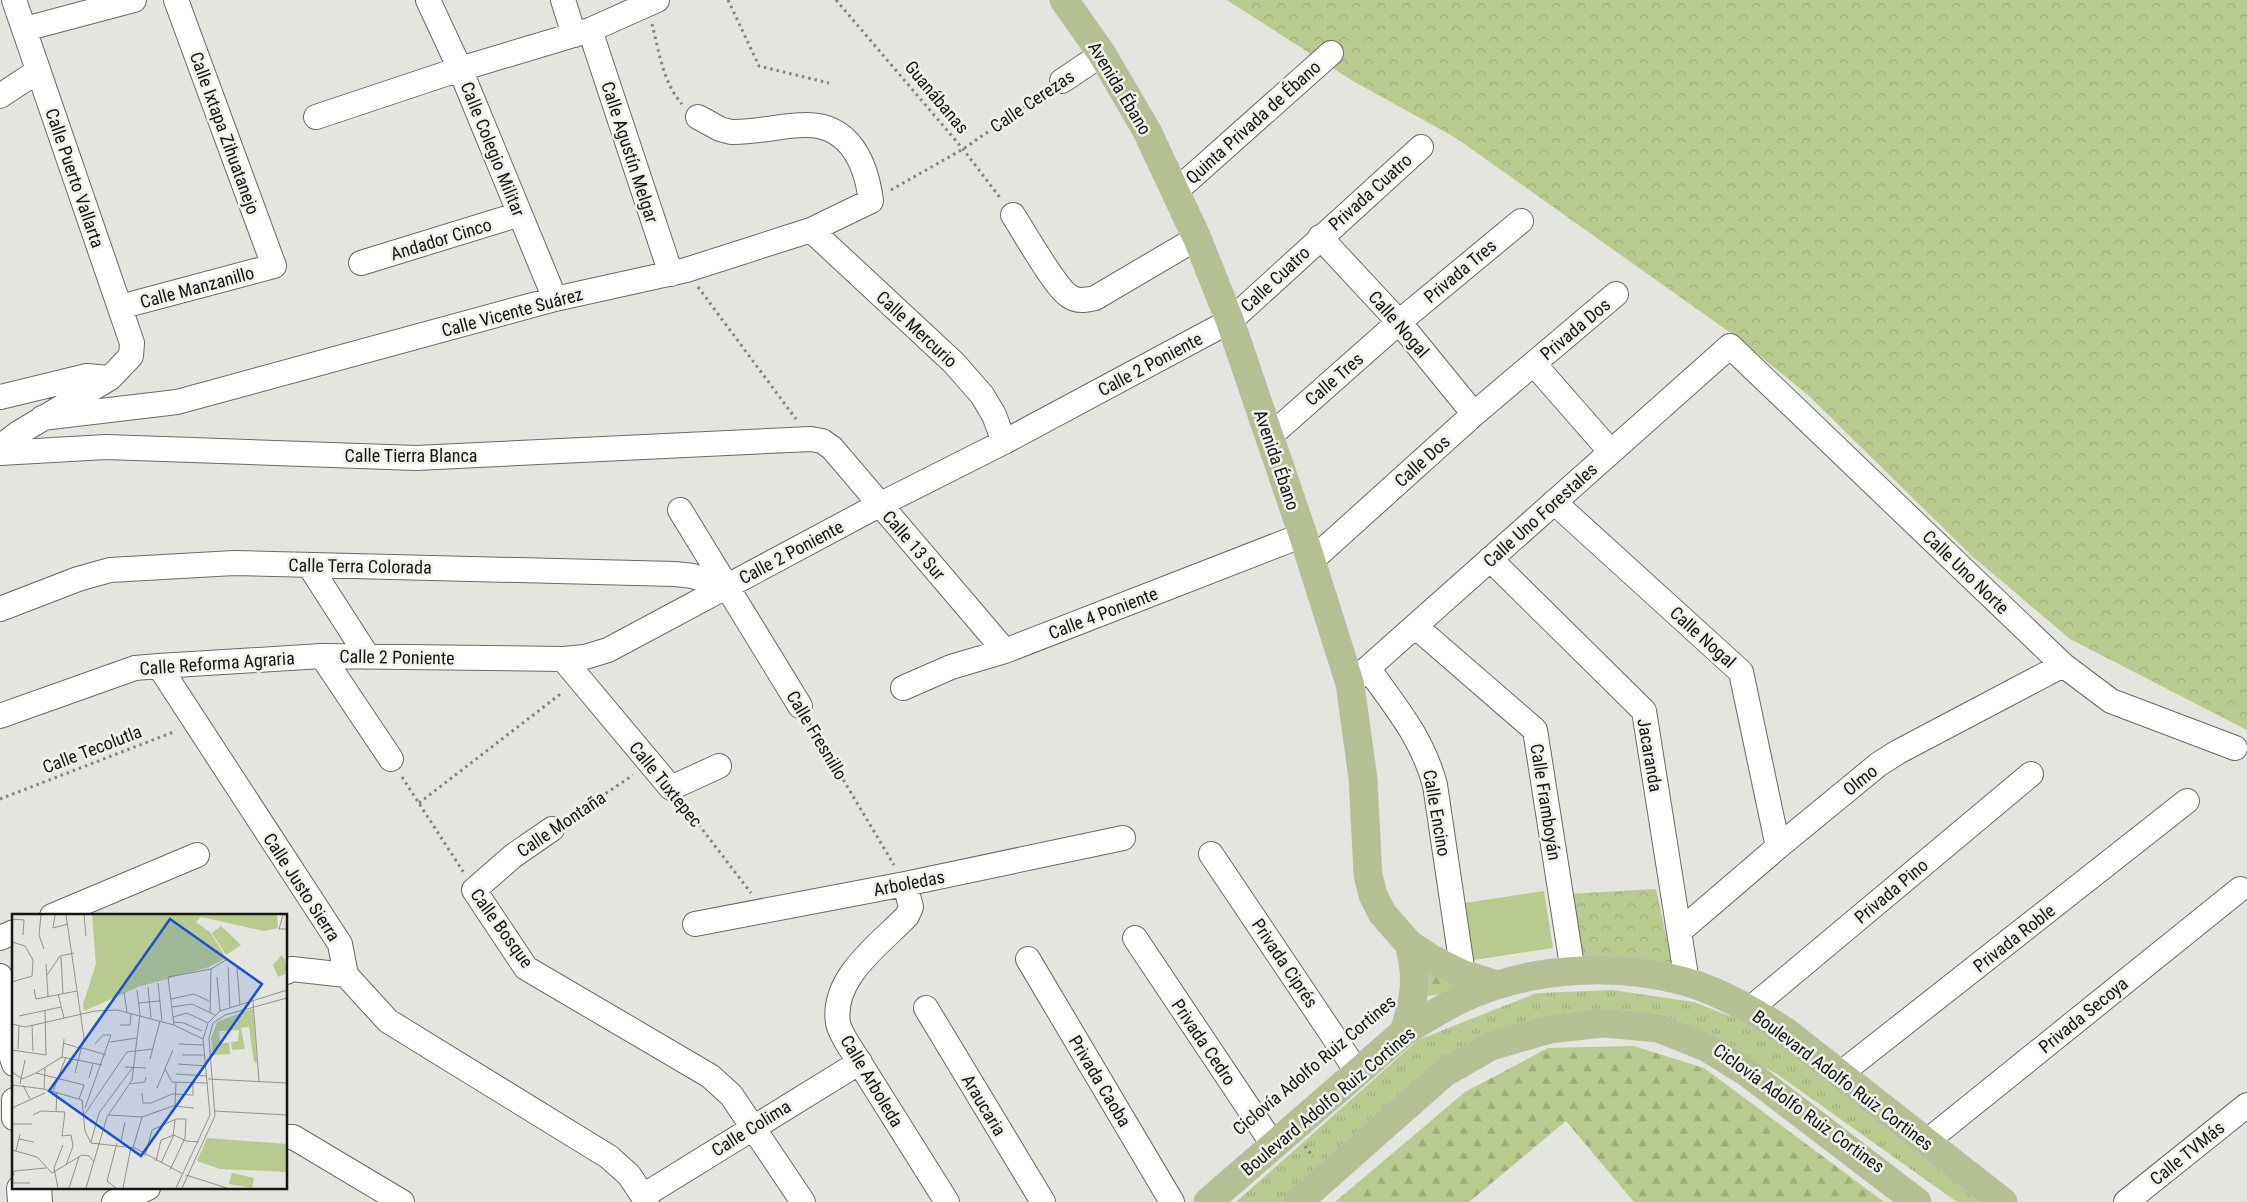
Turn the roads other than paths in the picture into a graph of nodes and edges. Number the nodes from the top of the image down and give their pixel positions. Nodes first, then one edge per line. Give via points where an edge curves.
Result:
1 (14, 0) edge
2 (134, 0) edge
3 (176, 0) edge
4 (428, 0) edge
5 (562, 0) edge
6 (1064, 0) edge
7 (652, 3) edge
8 (24, 29) junction
9 (582, 33) junction
10 (1331, 53) dead end
11 (1102, 54) junction
12 (460, 69) junction
13 (38, 71) junction
14 (1062, 81) road end
15 (0, 96) edge
16 (316, 117) dead end
17 (698, 117) road end
18 (1421, 147) dead end
19 (1176, 192) junction
20 (520, 214) junction
21 (1013, 216) road end
22 (1521, 221) dead end
23 (811, 230) junction
24 (1320, 237) junction
25 (1197, 238) junction
26 (361, 264) dead end
27 (274, 266) joint
28 (678, 272) junction
29 (1616, 294) dead end
30 (555, 299) junction
31 (120, 307) junction
32 (1230, 322) junction
33 (1399, 322) junction
34 (1730, 346) joint
35 (1534, 364) junction
36 (110, 378) junction
37 (0, 397) edge
38 (1474, 414) junction
39 (42, 418) junction
40 (1269, 437) junction
41 (817, 440) joint
42 (1004, 442) junction
43 (0, 447) edge
44 (1611, 452) junction
45 (0, 454) edge
46 (1554, 502) junction
47 (879, 505) junction
48 (680, 510) dead end
49 (1303, 535) junction
50 (1490, 559) junction
51 (1311, 561) junction
52 (309, 565) junction
53 (726, 588) junction
54 (0, 609) edge
55 (1415, 626) junction
56 (1005, 651) junction
57 (322, 656) junction
58 (368, 657) junction
59 (563, 659) junction
60 (2063, 665) junction
61 (159, 666) junction
62 (1359, 676) junction
63 (903, 688) dead end
64 (800, 706) road end
65 (0, 716) edge
66 (2235, 748) dead end
67 (391, 759) road end
68 (719, 766) dead end
69 (2031, 774) dead end
70 (2188, 801) dead end
71 (552, 829) road end
72 (1123, 838) dead end
73 (1778, 847) junction
74 (1211, 854) dead end
75 (197, 855) dead end
76 (905, 884) junction
77 (2240, 889) dead end
78 (474, 890) joint
79 (57, 914) edge
80 (695, 924) dead end
81 (1680, 930) junction
82 (12, 933) edge
83 (0, 938) edge
84 (1135, 938) dead end
85 (1409, 944) junction
86 (1028, 959) dead end
87 (288, 971) edge
88 (1573, 972) junction
89 (1463, 974) junction
90 (346, 975) junction
91 (0, 976) edge
92 (1687, 982) junction
93 (1497, 985) junction
94 (926, 1008) dead end
95 (1750, 1009) junction
96 (0, 1020) edge
97 (1404, 1032) junction
98 (9, 1062) edge
99 (860, 1062) junction
100 (1358, 1073) junction
101 (1840, 1074) junction
102 (2244, 1113) edge
103 (754, 1126) junction
104 (288, 1137) edge
105 (1283, 1138) junction
106 (1926, 1142) junction
107 (143, 1190) edge
108 (645, 1199) edge
109 (114, 1202) edge
110 (402, 1202) edge
111 (803, 1202) edge
112 (947, 1202) edge
113 (1043, 1202) edge
114 (1172, 1202) edge
115 (1208, 1202) edge
116 (1298, 1202) edge
117 (1918, 1202) edge
118 (2003, 1202) edge
119 (2126, 1202) edge

1 - 8 street, Calle Puerto Vallarta
2 - 8 street
3 - 27 street, Calle Ixtapa Zihuatanejo
4 - 12 street, Calle Colegio Militar
5 - 9 street, Calle Agustín Melgar
6 - 11 main road, Avenida Ébano
7 - 9 street
8 - 13 street, Calle Puerto Vallarta
9 - 12 street
9 - 28 street, Calle Agustín Melgar
10 - 19 street, Quinta Privada de Ébano
11 - 14 street, Calle Cerezas
11 - 19 main road, Avenida Ébano via 1143,124
12 - 16 street
12 - 20 street, Calle Colegio Militar
13 - 15 street
13 - 31 street, Calle Puerto Vallarta
17 - 23 street, Calle Vicente Suárez via 731,132 806,124 827,128 843,136 855,149 868,179 871,201
18 - 24 street, Privada Cuatro
19 - 25 main road, Avenida Ébano
20 - 26 street, Andador Cinco
20 - 30 street, Calle Colegio Militar
21 - 25 street via 1062,290 1076,300 1095,298
22 - 33 street, Privada Tres
23 - 28 street, Calle Vicente Suárez
23 - 42 street, Calle Mercurio via 954,363 982,395
24 - 32 street, Calle Cuatro
24 - 33 street, Calle Nogal
25 - 32 main road, Avenida Ébano
27 - 31 street, Calle Manzanillo
28 - 30 street, Calle Vicente Suárez
29 - 35 street, Privada Dos
30 - 39 street, Calle Vicente Suárez via 177,402
31 - 36 street, Calle Puerto Vallarta via 132,343 131,356
32 - 40 main road, Avenida Ébano
32 - 42 street, Calle 2 Poniente
33 - 38 street, Calle Nogal
33 - 40 street, Calle Tres
34 - 44 street, Calle Uno Forestales
34 - 60 street, Calle Uno Norte
35 - 38 street, Calle Dos
35 - 44 street
36 - 37 street via 87,376
36 - 39 street
38 - 51 street, Calle Dos
39 - 43 street
40 - 49 main road, Avenida Ébano
41 - 45 street, Calle Tierra Blanca via 416,458 106,447
41 - 47 street, Calle 13 Sur via 832,448
42 - 47 street, Calle 2 Poniente
44 - 46 street, Calle Uno Forestales
46 - 50 street, Calle Uno Forestales
46 - 73 street, Calle Nogal via 1742,672
47 - 53 street, Calle 2 Poniente
47 - 56 street, Calle 13 Sur
48 - 53 street
49 - 51 main road, Avenida Ébano
49 - 56 street, Calle 4 Poniente
50 - 55 street, Calle Uno Forestales
50 - 81 street, Jacaranda via 1644,711
51 - 62 main road, Avenida Ébano
52 - 53 street, Calle Terra Colorada via 675,574 693,576
52 - 54 street, Calle Terra Colorada via 234,563 110,570
52 - 58 street
53 - 59 street, Calle 2 Poniente via 608,650
53 - 64 street, Calle Fresnillo
55 - 62 street, Calle Uno Forestales
55 - 88 street, Calle Framboyán via 1535,730
56 - 63 street, Calle 4 Poniente via 952,667
57 - 58 street, Calle 2 Poniente
57 - 61 street, Calle Reforma Agraria
57 - 67 street
58 - 59 street, Calle 2 Poniente
59 - 68 street, Calle Tuxtepec via 671,788
60 - 66 street, Calle Uno Norte via 2111,701
60 - 73 street, Olmo via 1898,752
61 - 65 street, Calle Reforma Agraria via 134,668
61 - 90 street, Calle Justo Sierra via 340,944
62 - 85 main road, Avenida Ébano via 1368,875 1382,913
62 - 89 street, Calle Encino via 1419,740 1429,762
69 - 95 street, Privada Pino
70 - 101 street, Privada Roble
71 - 78 street, Calle Montaña via 513,856
72 - 76 street, Arboledas
73 - 81 street, Olmo
74 - 100 street, Privada Ciprés
75 - 79 street
76 - 80 street, Arboledas
76 - 99 street, Calle Arboleda via 911,907 907,916 858,966 843,988 838,1008 839,1025
77 - 106 street, Privada Secoya
78 - 103 street, Calle Bosque via 526,968 710,1076 731,1095
81 - 92 street, Jacaranda
82 - 83 street
84 - 105 street, Privada Cedro
85 - 89 main road, Avenida Ébano
85 - 97 main road, Avenida Ébano via 1416,984
86 - 114 street, Privada Caoba
87 - 90 street
88 - 92 main road, Boulevard Adolfo Ruiz Cortines via 1614,971
88 - 93 main road, Boulevard Adolfo Ruiz Cortines
89 - 93 main road, Avenida Ébano
90 - 108 street via 388,1021 609,1157 629,1175
91 - 96 street via 7,996
92 - 95 main road, Boulevard Adolfo Ruiz Cortines
93 - 97 main road, Boulevard Adolfo Ruiz Cortines via 1463,998
94 - 113 street, Araucaria
95 - 101 main road, Boulevard Adolfo Ruiz Cortines
96 - 98 street
97 - 100 main road, Boulevard Adolfo Ruiz Cortines
99 - 103 street, Calle Colima
99 - 112 street, Calle Arboleda
100 - 105 main road, Boulevard Adolfo Ruiz Cortines
101 - 106 main road, Boulevard Adolfo Ruiz Cortines
102 - 119 street, Calle TVMás
103 - 108 street, Calle Colima
103 - 111 street, Calle Bosque
104 - 110 street
105 - 115 main road, Boulevard Adolfo Ruiz Cortines
106 - 118 main road, Boulevard Adolfo Ruiz Cortines
107 - 109 street
116 - 117 main road via 1444,1073 1492,1046 1550,1029 1603,1023 1658,1028 1706,1047 1748,1073

